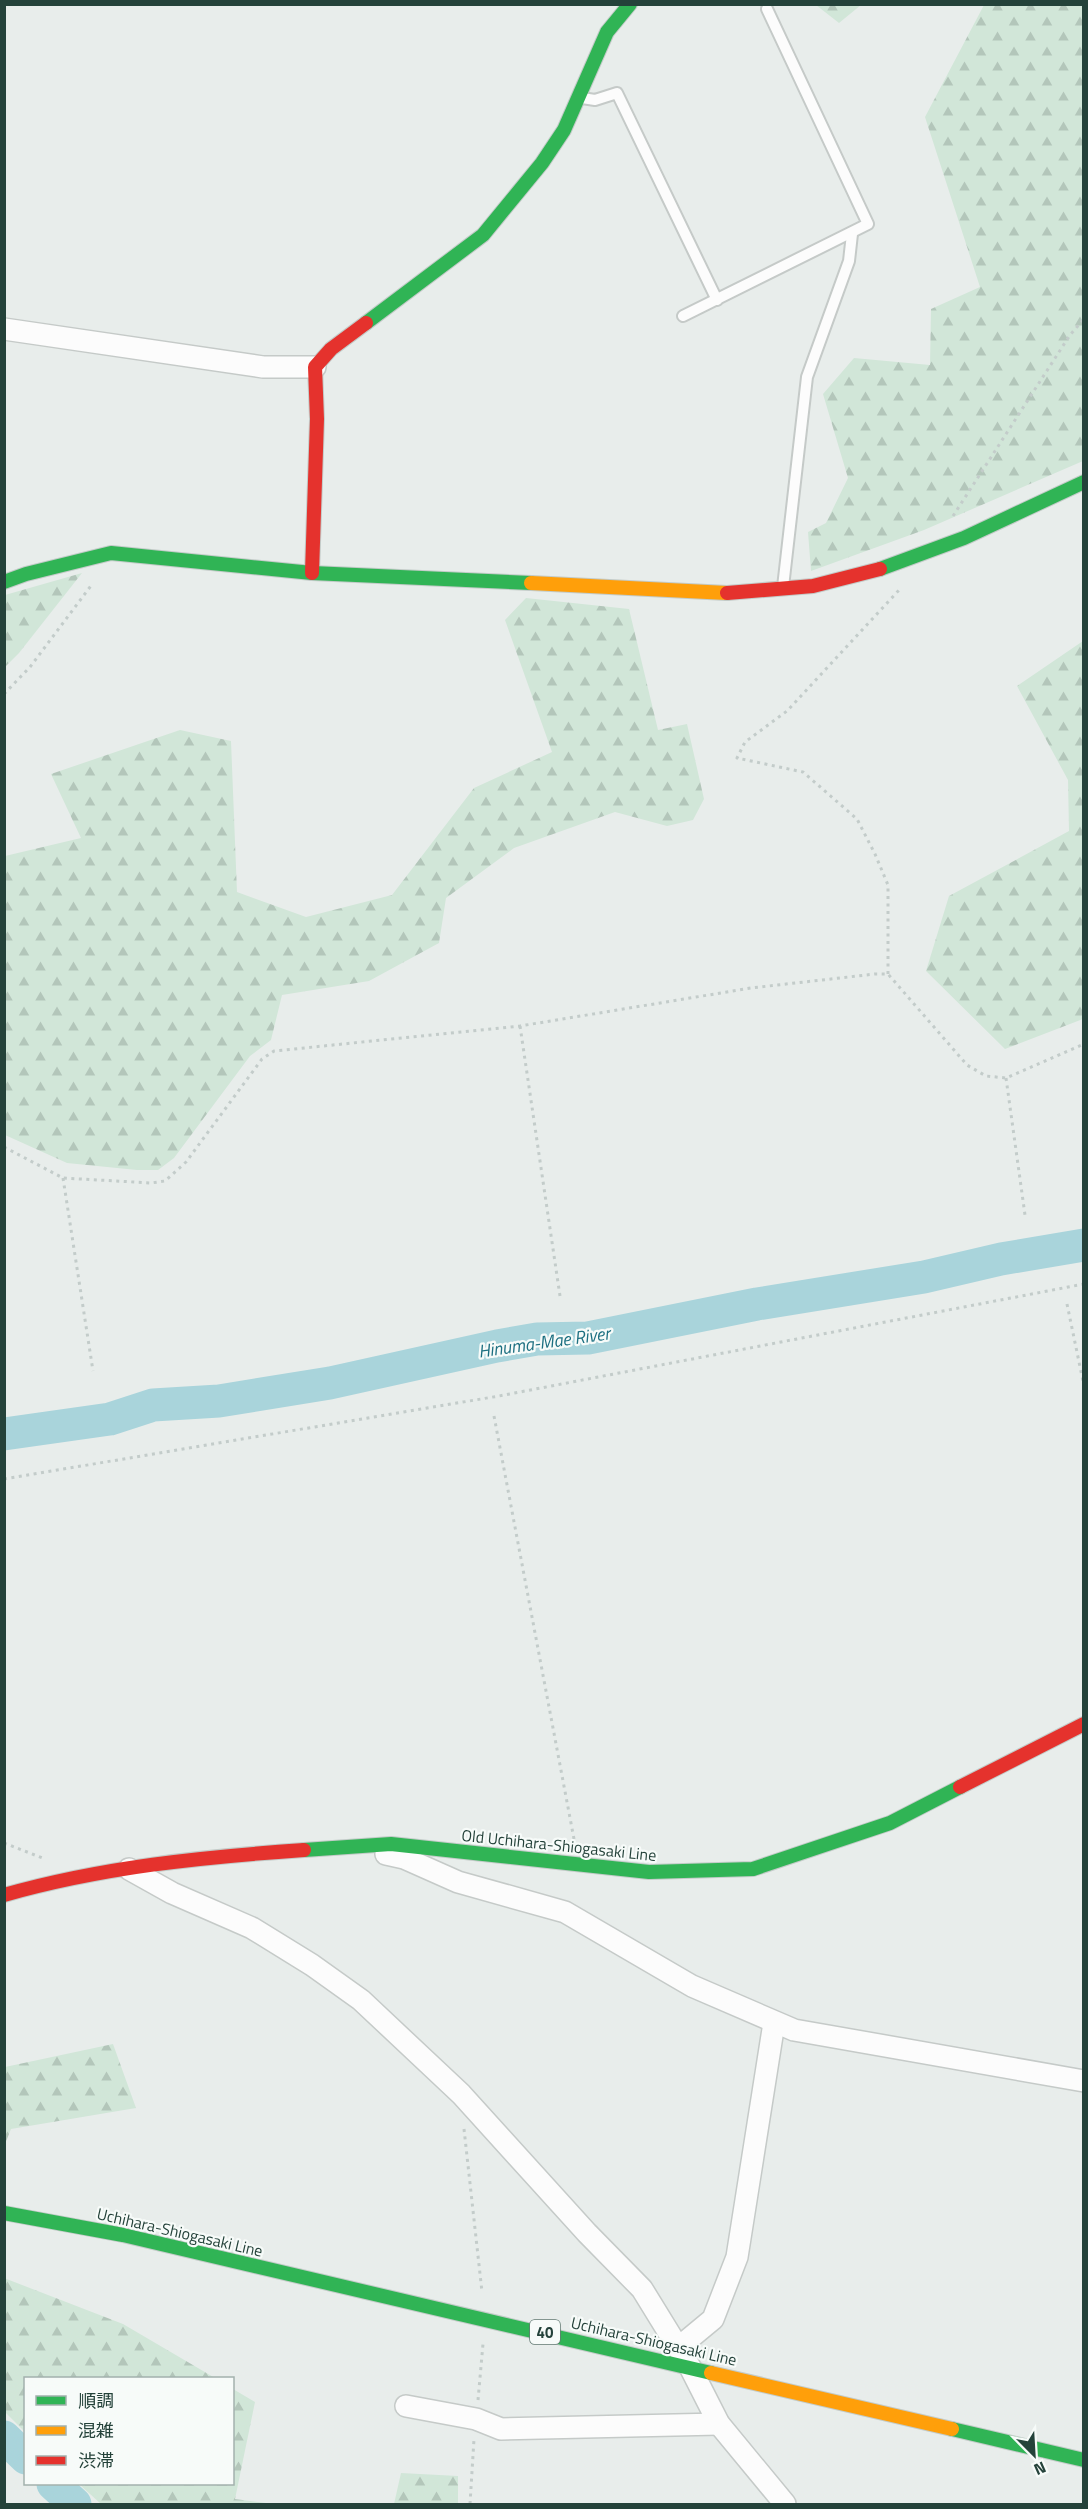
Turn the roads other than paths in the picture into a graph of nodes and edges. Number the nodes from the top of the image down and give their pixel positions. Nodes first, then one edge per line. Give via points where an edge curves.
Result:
1 (630, 4) edge
2 (767, 9) dead end
3 (580, 97) junction
4 (852, 234) junction
5 (717, 300) junction
6 (683, 316) dead end
7 (4, 329) edge
8 (315, 367) junction
9 (1083, 482) edge
10 (312, 573) junction
11 (4, 582) edge
12 (782, 590) junction
13 (1083, 1724) edge
14 (353, 1847) junction
15 (129, 1869) junction
16 (4, 1895) edge
17 (774, 2023) junction
18 (1083, 2081) edge
19 (4, 2213) edge
20 (678, 2348) junction
21 (690, 2367) junction
22 (406, 2406) dead end
23 (719, 2424) junction
24 (1083, 2460) edge
25 (785, 2505) edge

1 - 3 street via 607,32
2 - 4 lane via 868,224
3 - 5 lane via 595,100 617,93
3 - 8 street via 542,163 483,235 331,349
4 - 5 lane
4 - 12 lane via 849,261 807,377
5 - 6 lane
7 - 8 street via 263,367
8 - 10 street
9 - 12 street via 932,553 838,582
10 - 11 street via 111,553
10 - 12 street via 735,593
13 - 14 street, Old Uchihara-Shiogasaki Line via 890,1823 753,1869 649,1872 391,1844
14 - 15 street, Old Uchihara-Shiogasaki Line via 205,1857
14 - 17 street via 404,1858 458,1882 565,1912 692,1986
15 - 16 street, Old Uchihara-Shiogasaki Line via 56,1880
15 - 20 street via 172,1893 252,1928 361,2000 461,2094 642,2289
17 - 18 street via 794,2030
17 - 20 street via 737,2257 713,2319
19 - 21 street, Uchihara-Shiogasaki Line / 40 via 123,2235
20 - 21 street
21 - 23 street
21 - 24 street, Uchihara-Shiogasaki Line / 40
22 - 23 street via 476,2419 501,2429
23 - 25 street

